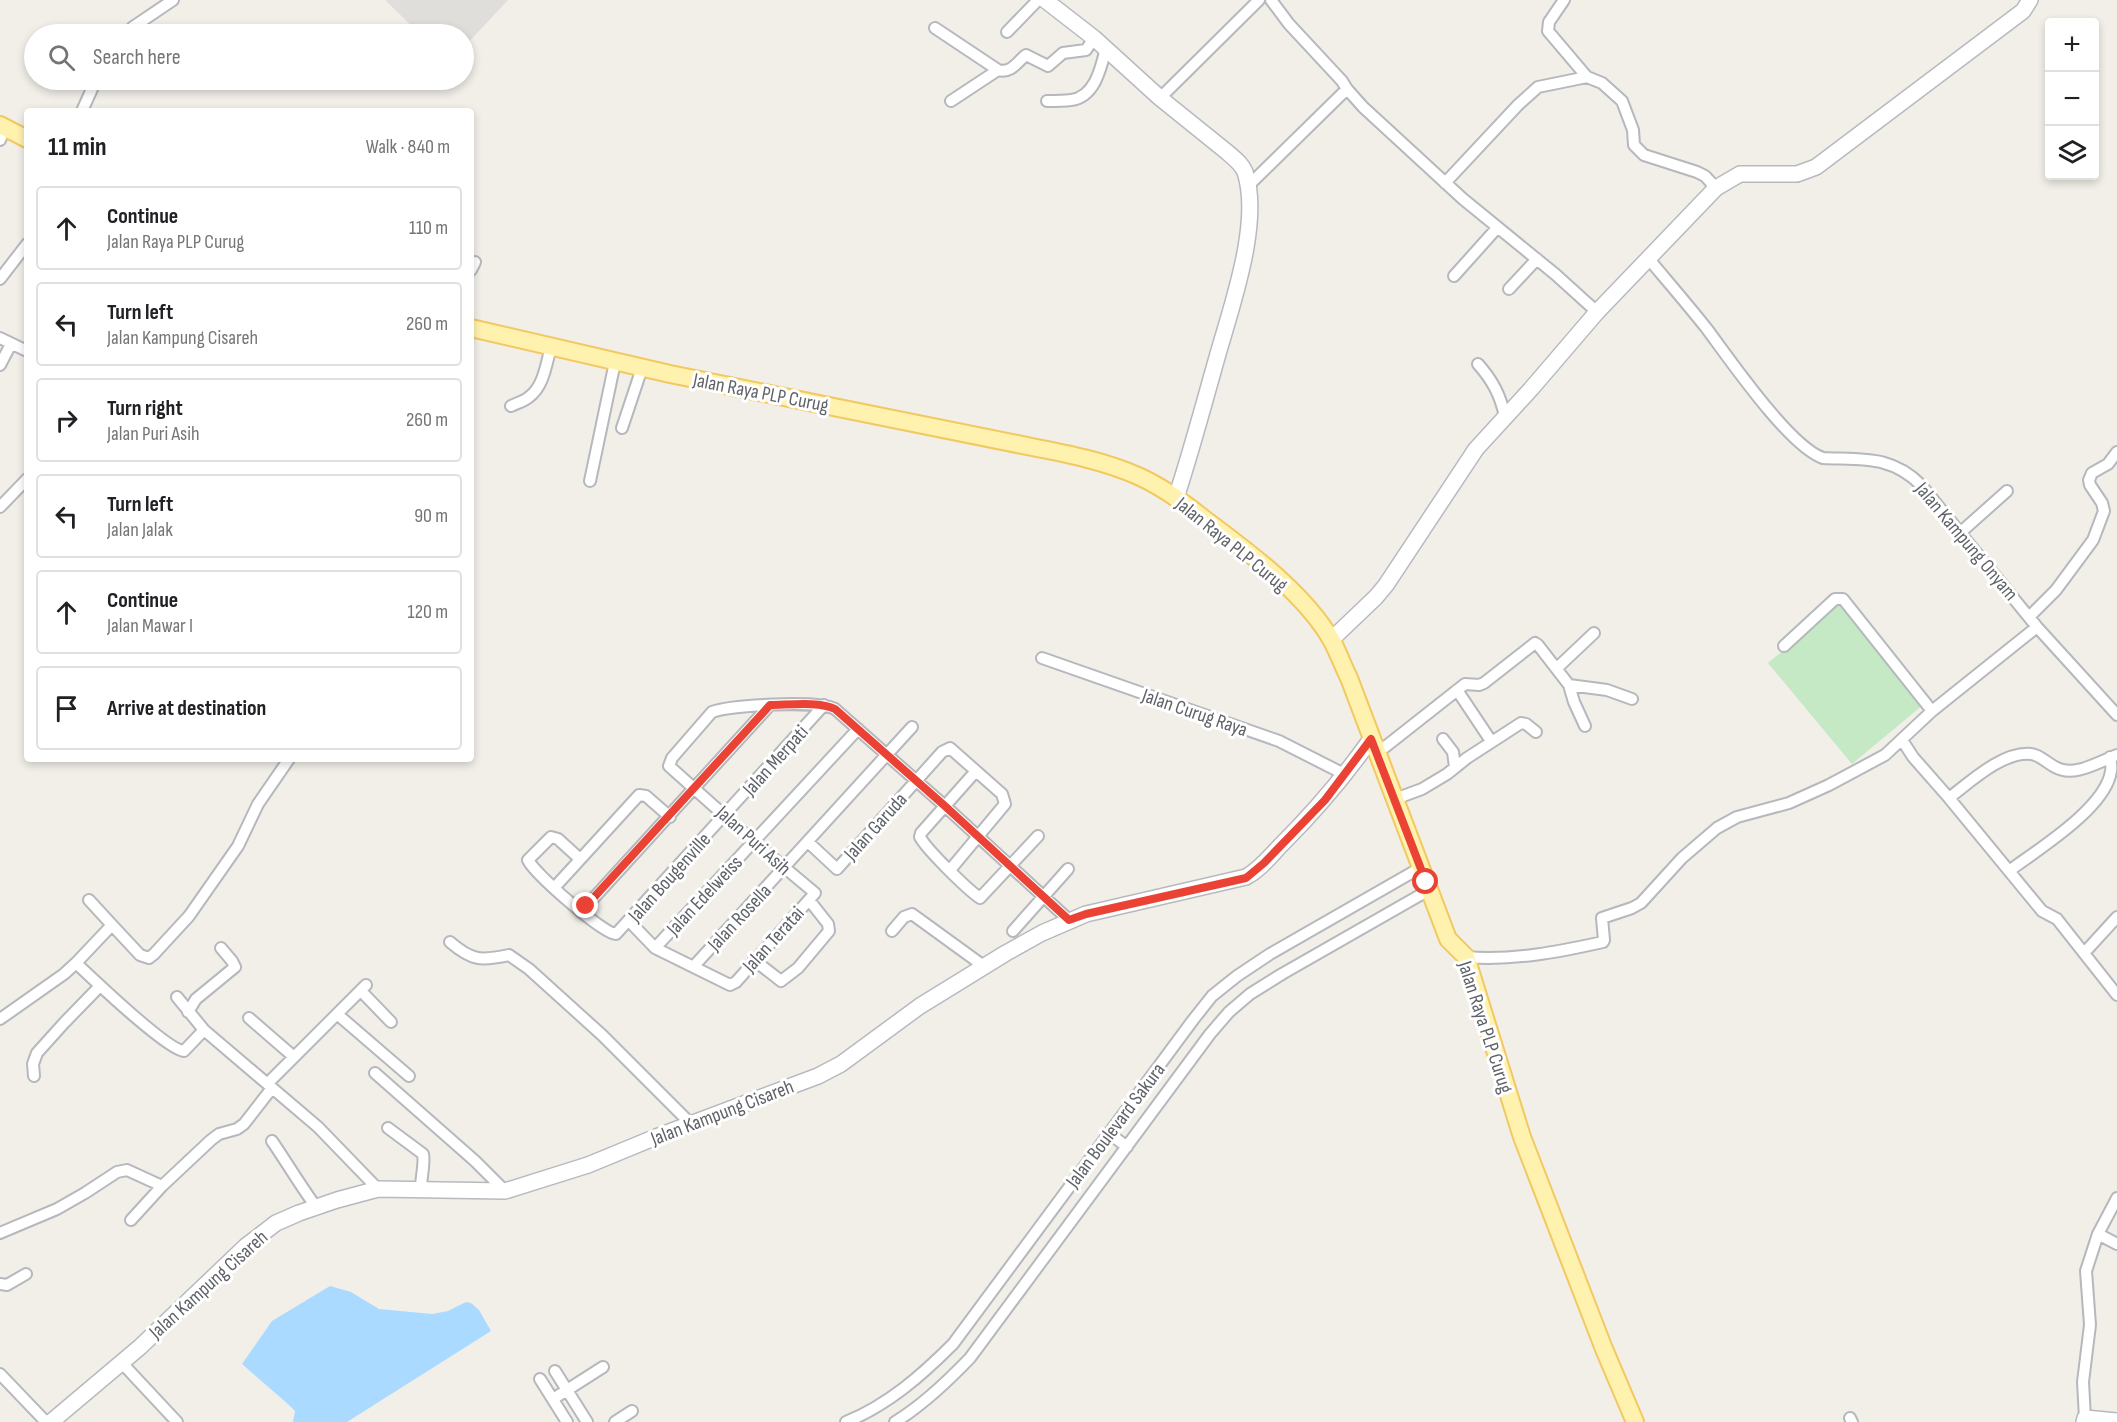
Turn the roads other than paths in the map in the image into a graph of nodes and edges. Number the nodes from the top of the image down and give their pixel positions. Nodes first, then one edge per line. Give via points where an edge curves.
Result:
1 (173, 0) edge
2 (1038, 0) edge
3 (1045, 0) edge
4 (1259, 0) edge
5 (1271, 0) edge
6 (1564, 0) edge
7 (2030, 0) edge
8 (137, 24) edge
9 (935, 28) dead end
10 (1007, 32) dead end
11 (1100, 43) junction
12 (998, 70) junction
13 (1587, 77) junction
14 (1347, 89) junction
15 (91, 90) edge
16 (1160, 98) junction
17 (951, 101) dead end
18 (1047, 101) dead end
19 (83, 108) edge
20 (2, 131) edge
21 (24, 138) edge
22 (1445, 183) junction
23 (1248, 186) junction
24 (1716, 188) junction
25 (1497, 228) junction
26 (24, 248) edge
27 (1648, 258) junction
28 (1537, 259) junction
29 (1454, 276) dead end
30 (0, 279) edge
31 (1509, 289) dead end
32 (1597, 312) junction
33 (474, 329) edge
34 (0, 338) edge
35 (12, 344) junction
36 (551, 347) junction
37 (24, 350) edge
38 (615, 362) junction
39 (0, 364) edge
40 (1478, 364) dead end
41 (642, 368) junction
42 (511, 406) dead end
43 (1505, 416) junction
44 (622, 428) dead end
45 (2117, 452) edge
46 (590, 481) dead end
47 (24, 482) edge
48 (2007, 491) dead end
49 (1176, 498) junction
50 (0, 507) edge
51 (1961, 532) junction
52 (2029, 617) junction
53 (2037, 627) junction
54 (1594, 633) dead end
55 (1331, 640) junction
56 (1784, 646) dead end
57 (1041, 658) dead end
58 (1557, 669) junction
59 (1569, 685) junction
60 (1457, 690) junction
61 (1632, 699) dead end
62 (770, 705) junction
63 (824, 705) junction
64 (1932, 711) junction
65 (2117, 715) edge
66 (1585, 726) dead end
67 (912, 727) dead end
68 (858, 729) junction
69 (1536, 732) dead end
70 (1443, 739) dead end
71 (1902, 740) junction
72 (1491, 741) junction
73 (1373, 744) junction
74 (887, 755) junction
75 (2114, 756) edge
76 (287, 762) edge
77 (1455, 767) junction
78 (976, 771) junction
79 (1346, 775) junction
80 (916, 781) junction
81 (696, 788) junction
82 (1949, 798) junction
83 (1395, 799) junction
84 (946, 807) junction
85 (725, 814) junction
86 (670, 817) junction
87 (978, 836) junction
88 (1038, 836) dead end
89 (754, 842) junction
90 (808, 842) junction
91 (580, 859) junction
92 (784, 868) junction
93 (1010, 868) junction
94 (1420, 868) junction
95 (1068, 869) dead end
96 (950, 870) junction
97 (2009, 871) junction
98 (554, 888) junction
99 (1429, 890) junction
100 (812, 896) junction
101 (1043, 896) junction
102 (89, 900) dead end
103 (581, 912) junction
104 (2117, 917) edge
105 (1069, 920) junction
106 (629, 921) junction
107 (112, 925) junction
108 (892, 931) dead end
109 (1013, 931) dead end
110 (450, 942) dead end
111 (221, 948) dead end
112 (655, 948) junction
113 (2085, 952) junction
114 (1466, 957) junction
115 (753, 960) junction
116 (76, 963) junction
117 (694, 966) junction
118 (985, 967) junction
119 (100, 986) junction
120 (2117, 995) edge
121 (177, 997) dead end
122 (188, 1011) junction
123 (337, 1014) junction
124 (249, 1018) dead end
125 (0, 1019) edge
126 (391, 1022) dead end
127 (204, 1030) junction
128 (294, 1057) junction
129 (375, 1074) dead end
130 (34, 1076) dead end
131 (409, 1076) dead end
132 (270, 1085) junction
133 (691, 1124) junction
134 (388, 1128) dead end
135 (1109, 1133) junction
136 (272, 1141) dead end
137 (1127, 1147) junction
138 (162, 1186) junction
139 (421, 1188) junction
140 (378, 1189) junction
141 (505, 1191) junction
142 (2117, 1198) edge
143 (316, 1207) junction
144 (131, 1220) dead end
145 (0, 1233) edge
146 (2098, 1234) junction
147 (2117, 1244) edge
148 (26, 1274) dead end
149 (0, 1284) edge
150 (121, 1362) junction
151 (603, 1367) dead end
152 (555, 1371) dead end
153 (0, 1374) edge
154 (540, 1379) dead end
155 (567, 1390) junction
156 (553, 1400) junction
157 (632, 1411) dead end
158 (2085, 1420) edge
159 (2117, 1421) edge
160 (48, 1422) edge
161 (177, 1422) edge
162 (567, 1422) edge
163 (587, 1422) edge
164 (615, 1422) edge
165 (846, 1422) edge
166 (895, 1422) edge
167 (1635, 1422) edge

1 - 8 street
2 - 10 street
3 - 11 street
4 - 16 street
5 - 14 street
6 - 13 street via 1549,22 1548,31
7 - 24 street via 2023,11 1816,167 1797,174 1740,174
9 - 12 street
11 - 12 street via 1086,50 1063,53 1048,66 1026,55 1007,72
11 - 16 street
11 - 18 street via 1096,82 1090,89 1072,100
12 - 17 street
13 - 22 street via 1538,87
13 - 24 street via 1602,83 1622,101 1637,150 1697,172
14 - 22 street
14 - 23 street
15 - 19 street
16 - 23 street via 1238,161
20 - 21 main road
22 - 25 street
23 - 49 street via 1248,232 1238,286
24 - 27 street
25 - 28 street
25 - 29 street
26 - 30 street
27 - 32 street
27 - 51 street, Jalan Kampung Onyam via 1802,446 1822,458 1887,462 1899,467 1921,484
28 - 31 street
28 - 32 street
32 - 43 street
33 - 36 main road, Jalan Raya PLP Curug
34 - 35 street
35 - 37 street
35 - 39 street
36 - 38 main road, Jalan Raya PLP Curug
36 - 42 street via 536,389 529,398
38 - 41 main road, Jalan Raya PLP Curug
38 - 46 street
40 - 43 street via 1500,395
41 - 44 street
41 - 49 main road, Jalan Raya PLP Curug via 1089,459 1140,477
43 - 55 street via 1476,449 1386,585
45 - 52 street via 2089,480 2104,511 2093,540 2056,590
47 - 50 street
48 - 51 street
49 - 55 main road, Jalan Raya PLP Curug via 1263,565 1300,600
51 - 52 street, Jalan Kampung Onyam
52 - 53 street, Jalan Kampung Onyam
53 - 64 street
53 - 65 street, Jalan Kampung Onyam
54 - 58 street
55 - 73 main road, Jalan Raya PLP Curug
56 - 64 street via 1835,599 1843,599
57 - 79 street, Jalan Curug Raya via 1278,741
58 - 59 street
58 - 60 street via 1535,643 1484,683 1465,684
59 - 61 street via 1606,690
59 - 66 street
60 - 72 street
60 - 73 street via 1385,747
62 - 63 street, Jalan Puri Asih
62 - 81 street
62 - 81 street, Jalan Puri Asih via 712,712 669,766
63 - 68 street via 835,709
63 - 85 street, Jalan Merpati
64 - 71 street
67 - 74 street, Jalan Rosella
68 - 74 street
68 - 89 street, Jalan Edelweiss
69 - 72 street via 1521,723
70 - 77 street via 1453,752
71 - 82 street
71 - 114 street via 1885,755 1829,785 1789,803 1737,817 1717,828 1682,858 1641,903 1602,918 1603,942 1496,959
72 - 77 street
73 - 79 street, Jalan Kampung Cisareh
73 - 83 main road, Jalan Raya PLP Curug
74 - 80 street
74 - 90 street, Jalan Rosella
75 - 82 street via 2074,772 2062,771 2036,755 2022,754 1993,765
75 - 97 street via 2103,789 2079,819
76 - 107 street via 258,804 238,846 189,916 154,954 146,958 140,955
77 - 83 street via 1422,789
78 - 80 street via 946,748
78 - 84 street
78 - 87 street via 1005,798 1005,804
79 - 105 street, Jalan Kampung Cisareh via 1246,878
80 - 84 street
80 - 90 street, Jalan Garuda via 837,869
81 - 85 street, Jalan Puri Asih
81 - 86 street
82 - 97 street
83 - 94 main road, Jalan Raya PLP Curug
84 - 87 street
84 - 96 street via 920,837
85 - 89 street, Jalan Puri Asih
85 - 106 street, Jalan Bougenville
86 - 91 street via 646,796 639,795
86 - 103 street
87 - 93 street
87 - 96 street
88 - 93 street
89 - 92 street, Jalan Puri Asih
89 - 112 street, Jalan Edelweiss
90 - 92 street, Jalan Rosella
91 - 98 street
91 - 98 street via 551,837 529,857 528,862
92 - 100 street, Jalan Puri Asih
92 - 117 street, Jalan Rosella
93 - 96 street via 980,898
93 - 101 street
94 - 99 main road, Jalan Raya PLP Curug
94 - 135 street, Jalan Boulevard Sakura via 1270,954 1212,996
95 - 101 street
97 - 113 street via 2042,911 2057,919
98 - 103 street
99 - 114 main road, Jalan Raya PLP Curug via 1448,939
99 - 137 street, Jalan Boulevard Sakura via 1282,974 1228,1012
100 - 115 street, Jalan Teratai
100 - 115 street, Jalan Puri Asih via 829,931 798,968 781,981
101 - 105 street
101 - 109 street
102 - 107 street
103 - 106 street, Jalan Bougenville via 613,935
104 - 113 street
105 - 118 street, Jalan Kampung Cisareh
106 - 112 street, Jalan Edelweiss
107 - 116 street
108 - 118 street via 912,914
110 - 133 street via 475,958 509,955 529,969
111 - 122 street via 234,967 196,999
112 - 117 street
113 - 120 street
114 - 167 main road, Jalan Raya PLP Curug via 1522,1137
115 - 117 street, Jalan Teratai via 730,985
116 - 119 street
116 - 125 street
118 - 133 street, Jalan Kampung Cisareh via 920,1006 832,1070
119 - 127 street via 179,1051 184,1051
119 - 130 street via 37,1053
121 - 122 street
122 - 127 street
123 - 126 street via 363,988
123 - 128 street
123 - 131 street
124 - 128 street
127 - 132 street
128 - 132 street
129 - 141 street
132 - 138 street via 244,1124 211,1140
132 - 140 street via 318,1127
133 - 141 street, Jalan Kampung Cisareh via 588,1165
134 - 139 street via 423,1154
135 - 137 street
135 - 165 street, Jalan Boulevard Sakura via 953,1344 897,1394
136 - 143 street
137 - 166 street, Jalan Boulevard Sakura via 970,1358 943,1386
138 - 144 street
138 - 145 street via 127,1170 117,1172 57,1209
139 - 140 street, Jalan Kampung Cisareh
139 - 141 street, Jalan Kampung Cisareh
140 - 143 street, Jalan Kampung Cisareh
142 - 146 street
143 - 150 street, Jalan Kampung Cisareh via 261,1233
146 - 147 street
146 - 158 street via 2086,1271 2090,1325
148 - 149 street via 7,1285
150 - 160 street, Jalan Kampung Cisareh
150 - 161 street
151 - 155 street
152 - 155 street
153 - 160 street
154 - 156 street
155 - 156 street
155 - 163 street
156 - 162 street
157 - 164 street
158 - 159 street

